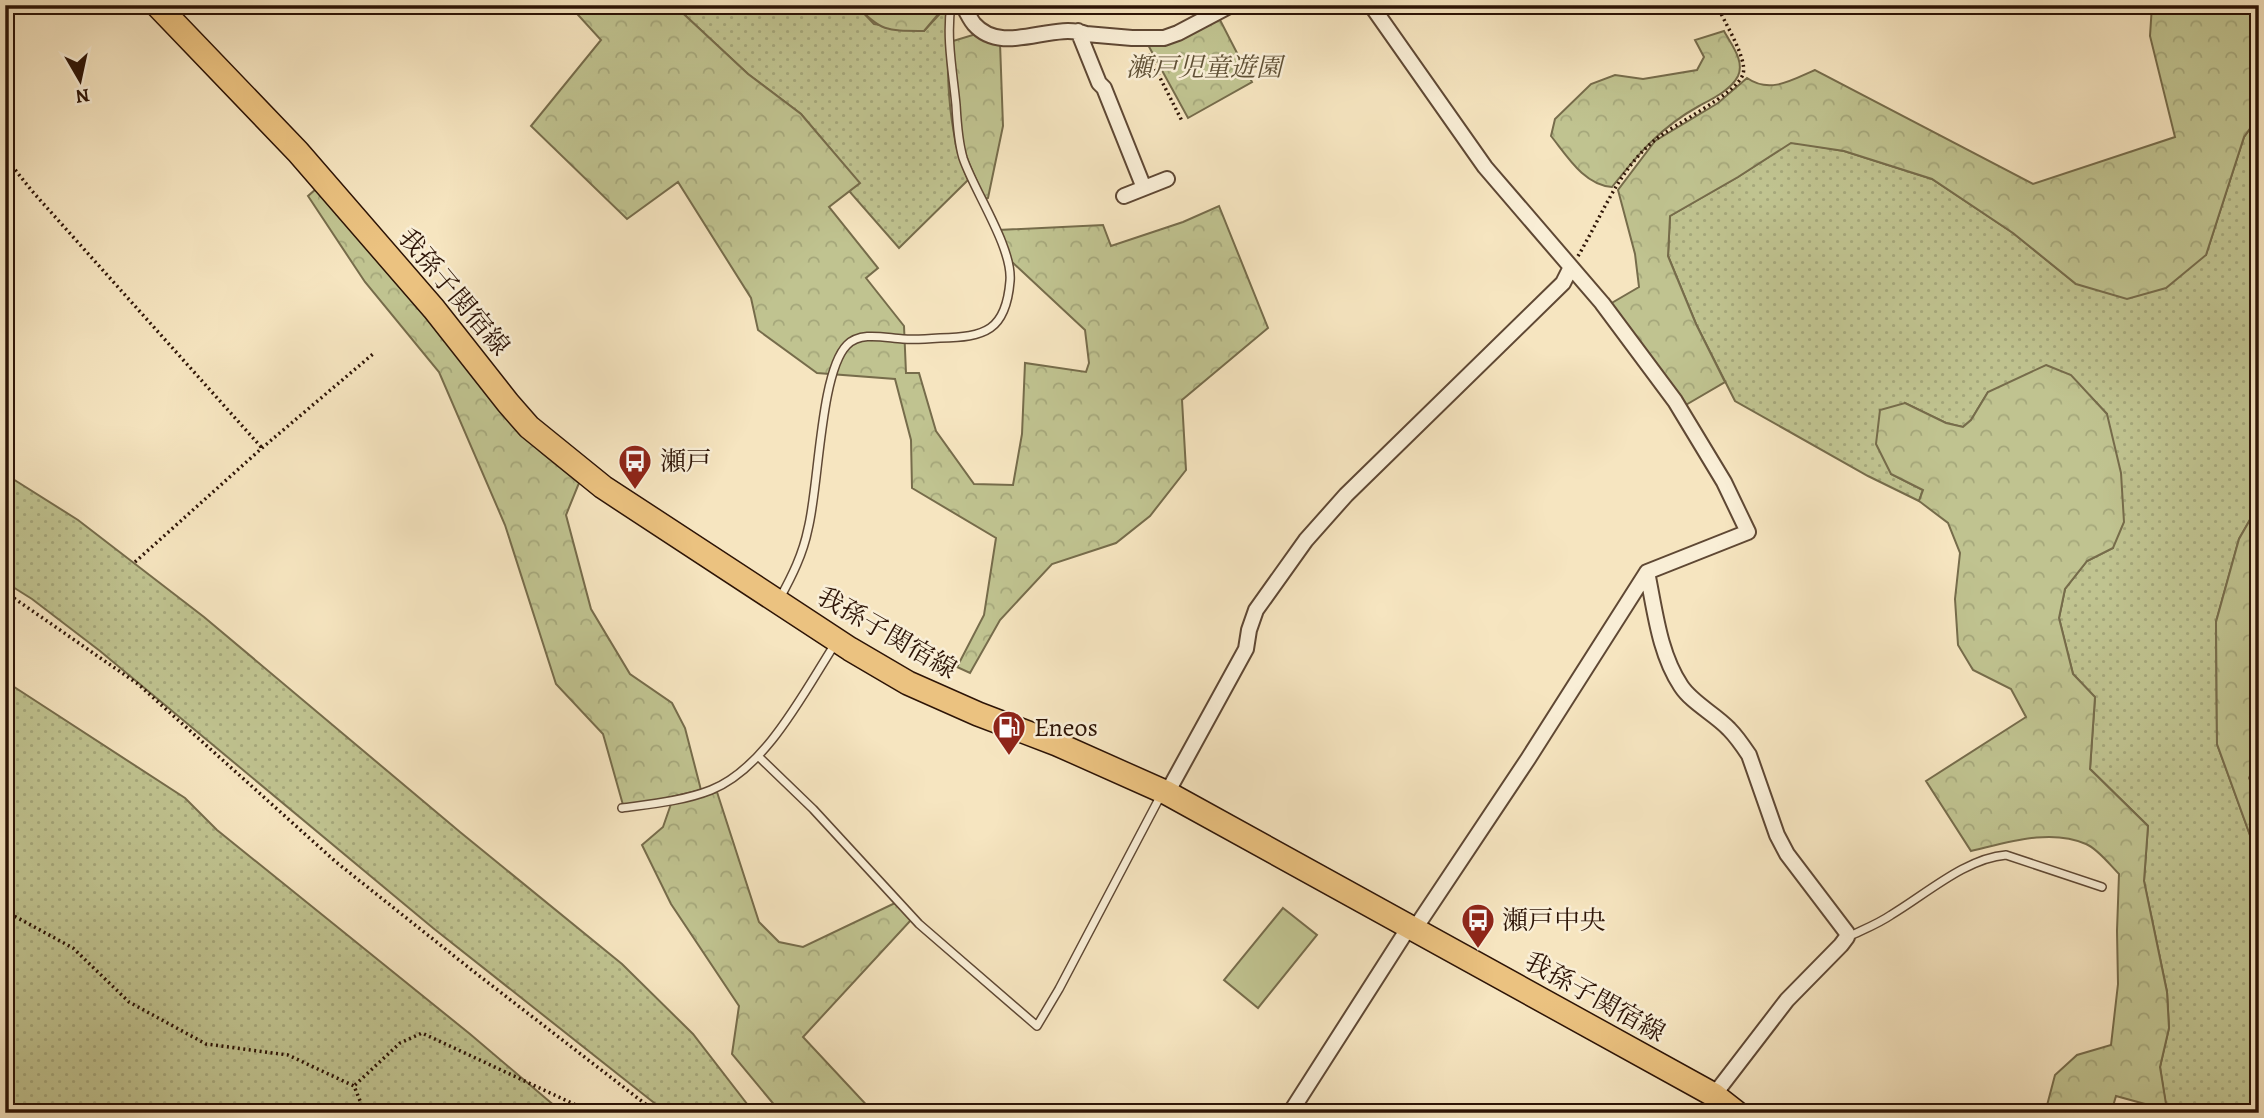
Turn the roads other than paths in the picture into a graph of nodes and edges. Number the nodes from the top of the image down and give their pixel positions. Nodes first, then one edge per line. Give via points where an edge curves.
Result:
1 (157, 5) edge
2 (951, 5) edge
3 (963, 5) edge
4 (1231, 5) edge
5 (1371, 5) edge
6 (1077, 31) junction
7 (1167, 179) dead end
8 (1144, 188) junction
9 (1124, 196) dead end
10 (1570, 269) junction
11 (1647, 572) junction
12 (778, 601) junction
13 (838, 640) junction
14 (758, 756) junction
15 (1165, 793) junction
16 (622, 808) dead end
17 (2102, 887) dead end
18 (1411, 929) junction
19 (1847, 937) junction
20 (1714, 1095) junction
21 (1290, 1113) edge
22 (1737, 1113) edge

1 - 12 main road, 我孫子関宿線 via 298,152 530,427 603,487
2 - 12 lane via 951,59 963,157 1004,251 1010,276 1008,296 1000,319 970,337 904,340 873,336 848,344 835,362 824,411 808,530
3 - 6 street via 975,25 992,37
4 - 6 street via 1171,36 1152,39
5 - 10 street via 1485,167
6 - 8 street
7 - 8 street
8 - 9 street
10 - 11 street via 1602,303 1690,422 1748,532
10 - 15 street via 1563,283 1346,495 1306,540 1256,610 1247,649
11 - 18 street via 1528,759
11 - 19 street via 1660,636 1682,688 1730,730 1749,755 1787,854
12 - 13 main road, 我孫子関宿線
13 - 14 lane
13 - 15 main road, 我孫子関宿線 via 908,683
14 - 15 lane via 919,924 1037,1026
14 - 16 lane via 712,790
15 - 18 main road, 我孫子関宿線
17 - 19 lane via 2006,855 1992,856
18 - 20 main road, 我孫子関宿線
18 - 21 street
19 - 20 street via 1787,1000
20 - 22 main road, 我孫子関宿線

